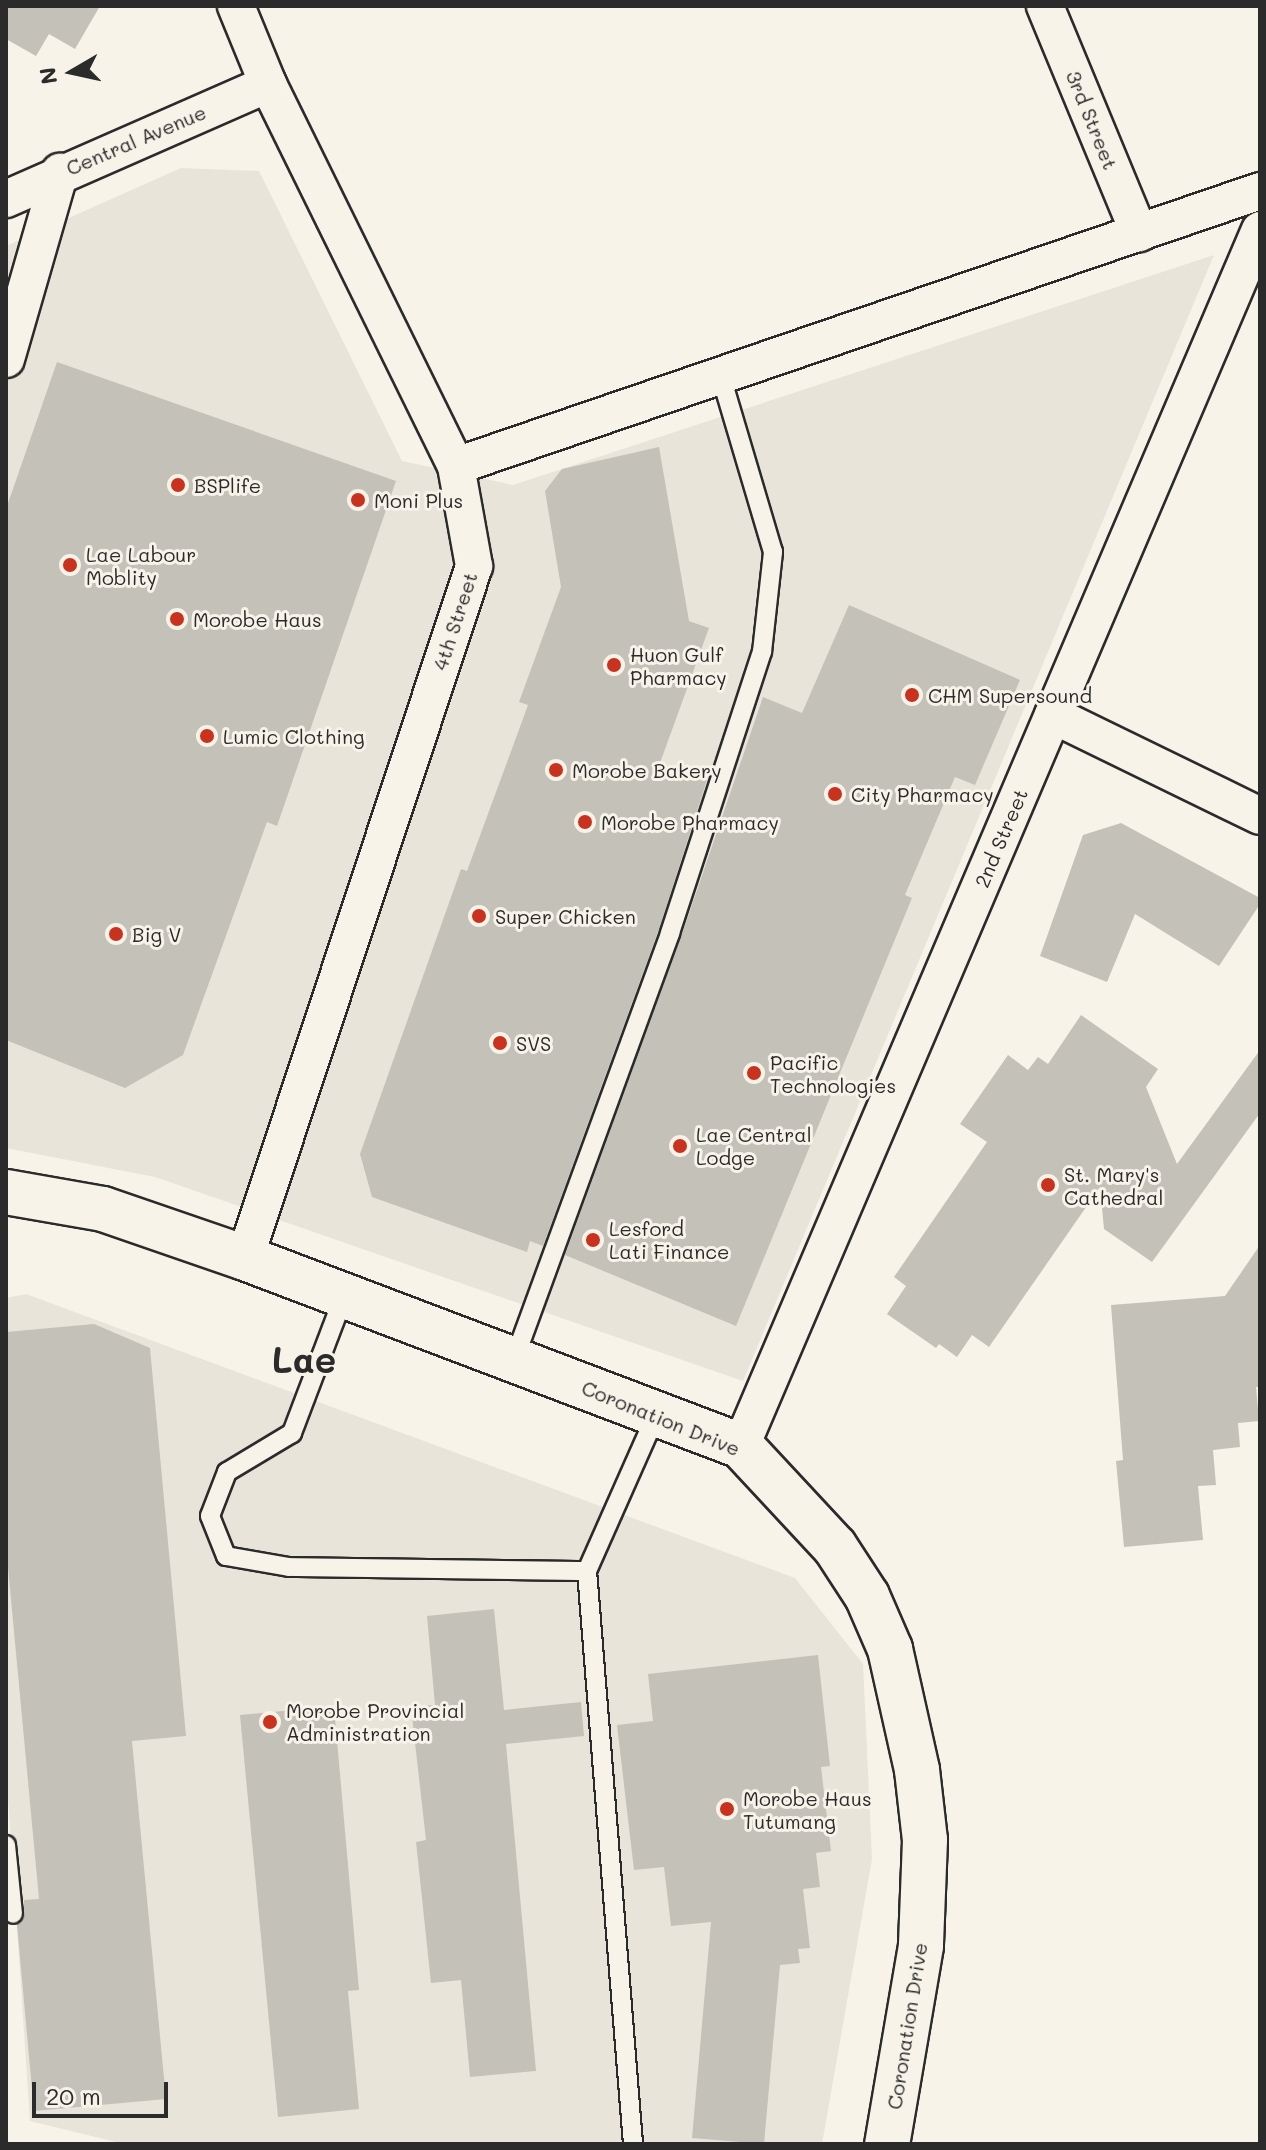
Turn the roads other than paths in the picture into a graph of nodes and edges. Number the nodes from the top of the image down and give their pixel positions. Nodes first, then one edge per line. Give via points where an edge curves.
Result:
1 (236, 6) edge
2 (1045, 6) edge
3 (268, 84) junction
4 (60, 172) junction
5 (1260, 191) edge
6 (6, 199) edge
7 (1260, 230) edge
8 (1139, 233) junction
9 (6, 359) edge
10 (721, 376) junction
11 (456, 466) junction
12 (1053, 715) junction
13 (1260, 816) edge
14 (6, 1192) edge
15 (245, 1258) junction
16 (344, 1296) junction
17 (514, 1360) junction
18 (657, 1413) junction
19 (741, 1446) junction
20 (587, 1571) junction
21 (6, 1845) edge
22 (13, 1914) dead end
23 (633, 2144) edge
24 (887, 2144) edge

1 - 3 street, 4th Street
2 - 8 street, 3rd Street
3 - 4 street, Central Avenue
3 - 11 street, 4th Street
4 - 6 street, Central Avenue
4 - 9 street
5 - 8 street
7 - 12 street, 2nd Street
8 - 10 street
10 - 11 street
10 - 17 lane via 773,552 762,652 670,933
11 - 15 street, 4th Street via 474,566
12 - 13 street
12 - 19 street, 2nd Street
14 - 15 street, Coronation Drive via 103,1209
15 - 16 street, Coronation Drive
16 - 17 street, Coronation Drive
16 - 20 lane via 292,1433 227,1472 210,1516 226,1556 289,1567
17 - 18 street, Coronation Drive
18 - 19 street, Coronation Drive
18 - 20 lane
19 - 24 street, Coronation Drive via 835,1547 867,1596 890,1649 917,1770 925,1840 921,1946
20 - 23 lane
21 - 22 lane

